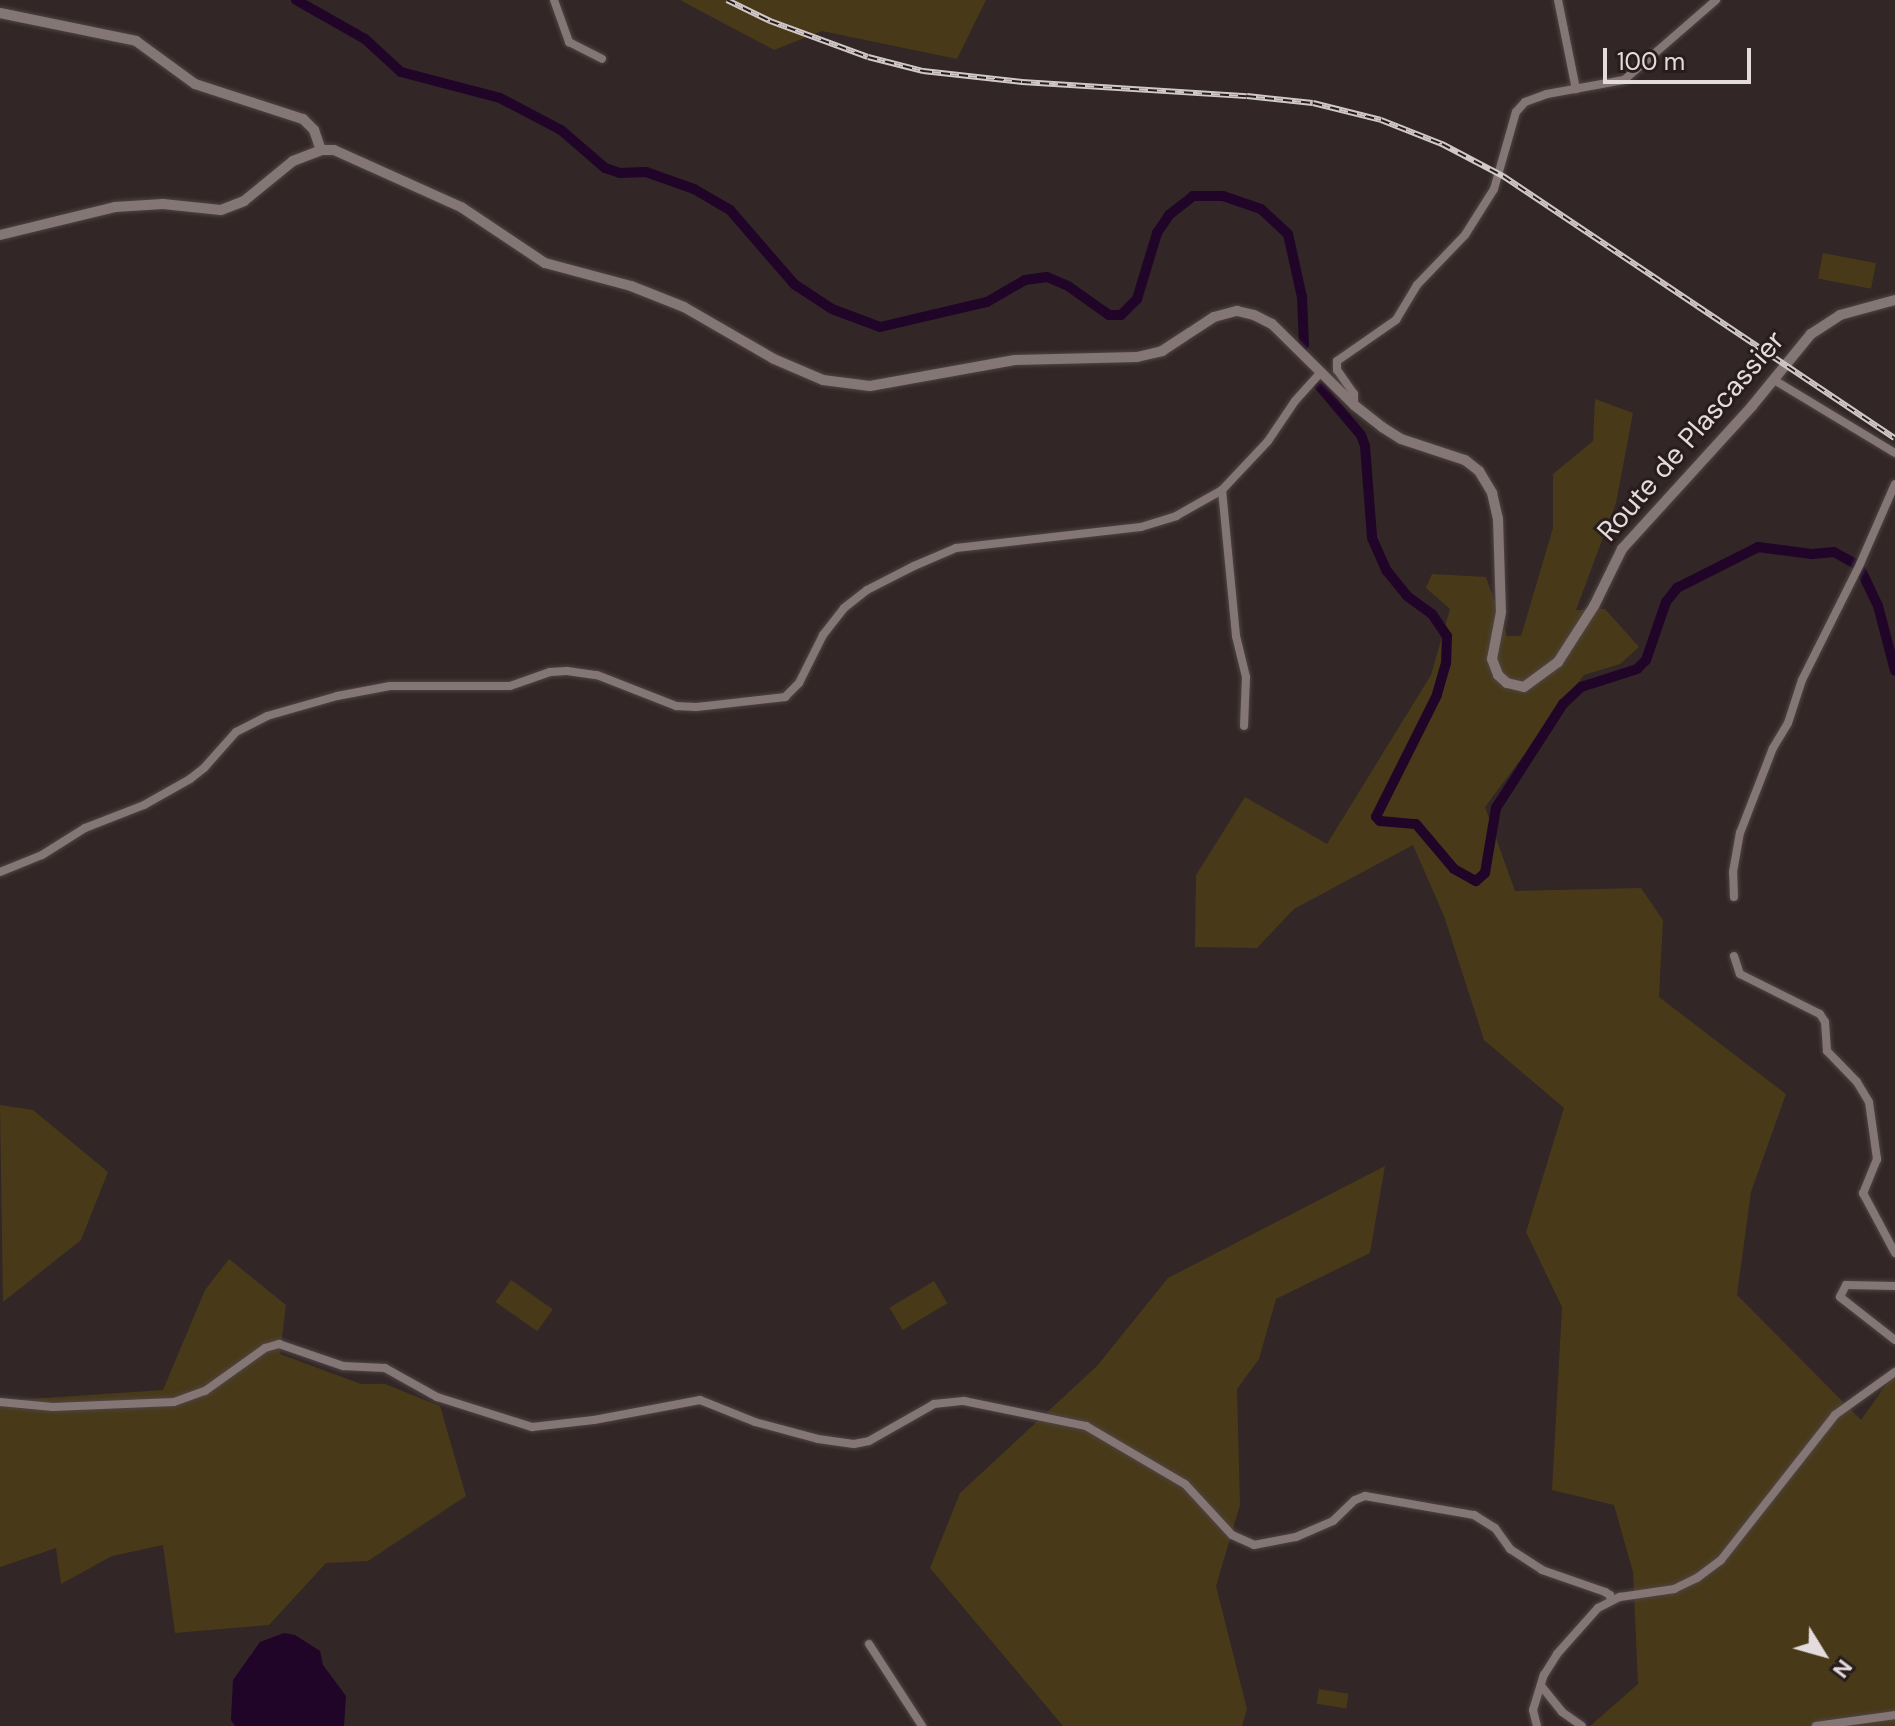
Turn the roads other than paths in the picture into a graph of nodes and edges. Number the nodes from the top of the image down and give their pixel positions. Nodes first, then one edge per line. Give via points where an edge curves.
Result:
1 (554, 0) edge
2 (1558, 0) edge
3 (1716, 0) edge
4 (0, 13) edge
5 (602, 59) dead end
6 (1576, 89) junction
7 (321, 150) junction
8 (0, 235) edge
9 (1895, 300) edge
10 (1321, 372) junction
11 (1774, 380) junction
12 (1354, 405) junction
13 (1895, 453) edge
14 (1895, 484) edge
15 (1222, 490) junction
16 (1244, 726) dead end
17 (0, 872) edge
18 (1734, 897) dead end
19 (1734, 956) dead end
20 (1895, 1253) edge
21 (1895, 1286) edge
22 (1895, 1340) edge
23 (1895, 1372) edge
24 (0, 1402) edge
25 (1611, 1601) junction
26 (869, 1644) dead end
27 (1542, 1687) junction
28 (1895, 1715) edge
29 (922, 1726) edge
30 (1537, 1726) edge
31 (1582, 1726) edge
32 (1816, 1726) edge

1 - 5 street via 569,42
2 - 6 street
3 - 6 street via 1637,72 1616,83
4 - 7 street via 136,41 195,84 303,119
6 - 12 street via 1525,102 1516,112 1494,189 1465,235 1417,285 1396,320 1337,361
7 - 8 street via 293,161 244,201 221,210 163,204 115,207
7 - 10 street, Route de Plascassier via 386,170 497,228 545,263 631,286 684,307 774,359 823,380 870,386 1015,360 1137,357 1162,351 1214,317 1237,311 1272,324
9 - 11 street, Route de Plascassier via 1853,310 1823,325
10 - 12 street, Route de Plascassier
10 - 15 street via 1250,463
11 - 12 street, Route de Plascassier via 1622,549 1558,662 1524,687 1507,683 1492,659 1501,612 1498,519 1479,471 1465,460 1401,439
11 - 13 street
14 - 18 street via 1773,748 1740,833
15 - 16 street via 1236,636 1246,677
15 - 17 street via 1176,516 1141,527 956,548 914,566 844,608 785,697 676,706 597,675 550,672 510,686 390,686 267,716 236,732 190,779
19 - 20 street via 1740,974 1820,1014 1827,1051 1869,1102 1877,1159 1863,1193
21 - 22 street via 1846,1285 1840,1297
23 - 25 street via 1835,1415 1721,1560 1674,1589
24 - 25 street via 53,1407 174,1402 205,1391 265,1348 279,1344 343,1366 385,1368 437,1397 532,1427 700,1400 755,1422 854,1444 869,1441 934,1404 964,1401 1086,1426 1185,1484 1232,1535 1254,1545 1296,1537 1333,1521 1360,1496 1446,1508 1488,1523 1510,1549 1542,1570 1605,1592
25 - 27 street via 1598,1608 1557,1654
26 - 29 street
27 - 30 street via 1533,1710
27 - 31 street
28 - 32 street

